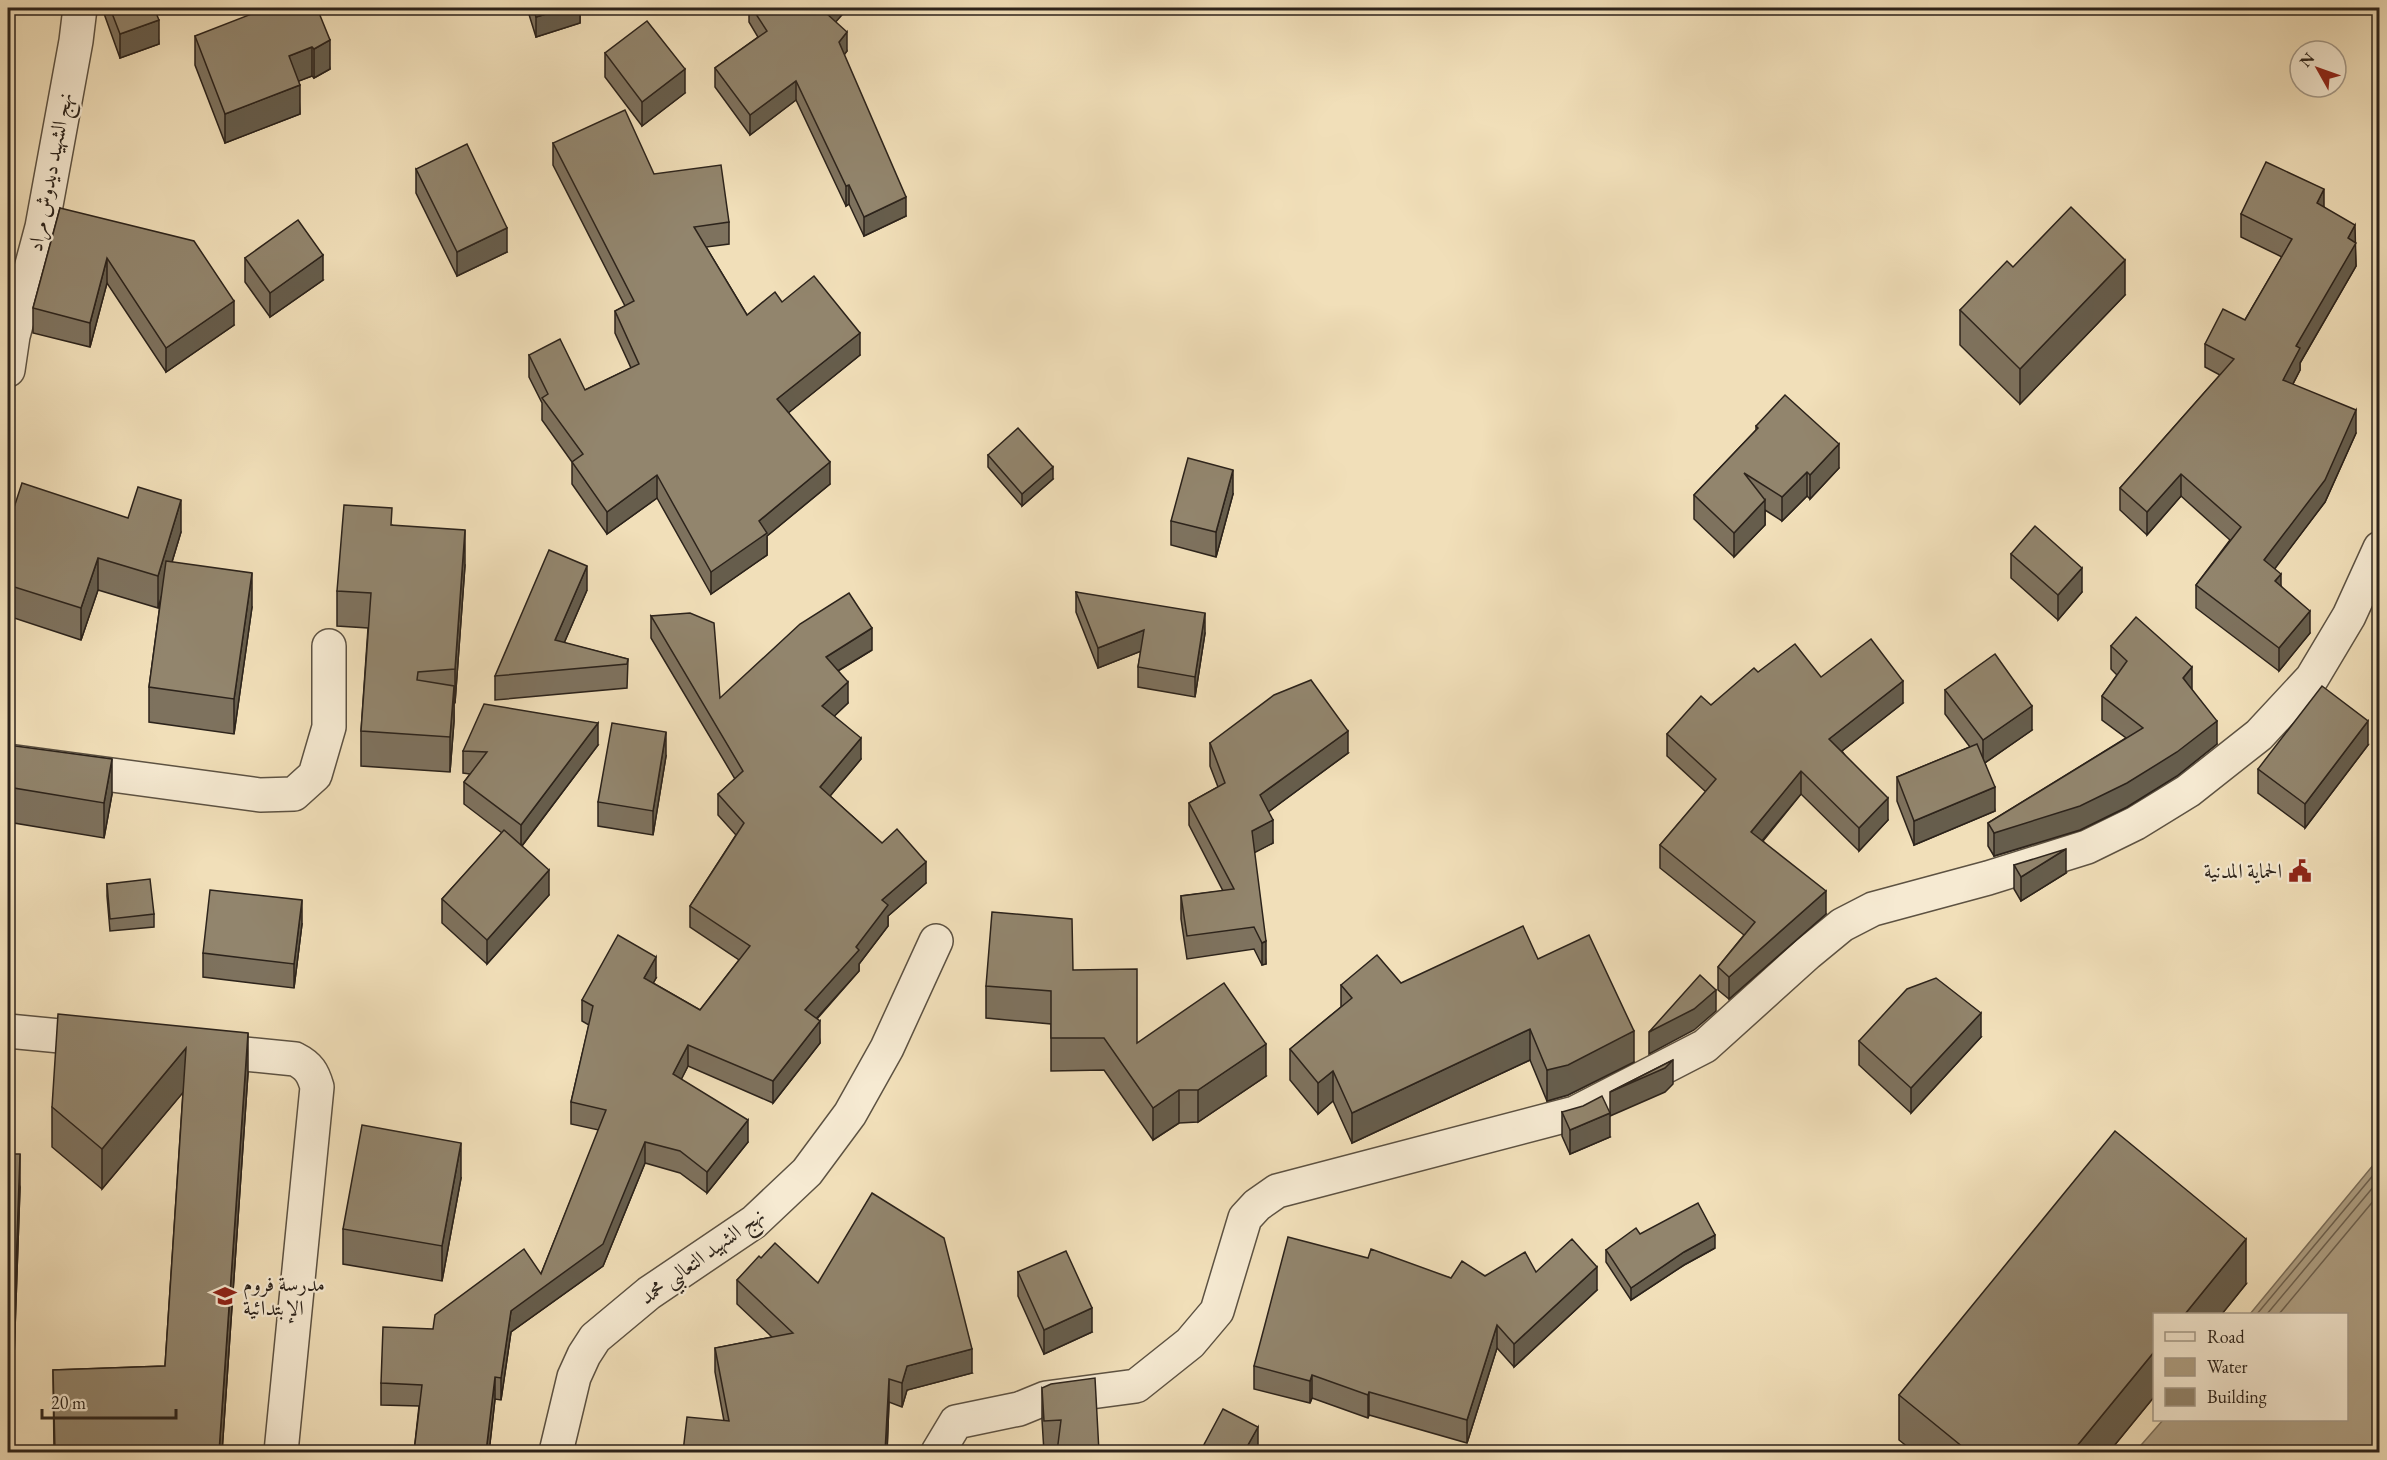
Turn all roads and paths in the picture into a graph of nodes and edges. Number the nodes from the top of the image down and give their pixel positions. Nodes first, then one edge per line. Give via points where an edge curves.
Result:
1 (80, 8) edge
2 (10, 337) edge
3 (8, 370) edge
4 (2379, 548) edge
5 (329, 646) dead end
6 (8, 761) edge
7 (936, 941) dead end
8 (8, 1030) edge
9 (136, 1043) edge
10 (172, 1047) edge
11 (281, 1452) edge
12 (556, 1452) edge
13 (938, 1452) edge

1 - 2 street, نهج الشهيد ديدوش مراد via 42,227
2 - 3 street, نهج الشهيد ديدوش مراد
4 - 13 street via 2349,616 2312,678 2259,735 2188,791 2087,847 1873,909 1842,925 1706,1046 1575,1113 1277,1191 1245,1218 1217,1311 1190,1344 1136,1386 1046,1398 1019,1409 956,1422
5 - 6 street via 329,727 315,775 294,794 260,795
7 - 12 street, نهج الشهيد التعالبي محمد via 882,1058 850,1114 807,1172 754,1222 649,1293 595,1338 574,1377
8 - 9 street
10 - 11 street via 295,1059 313,1072 317,1087

